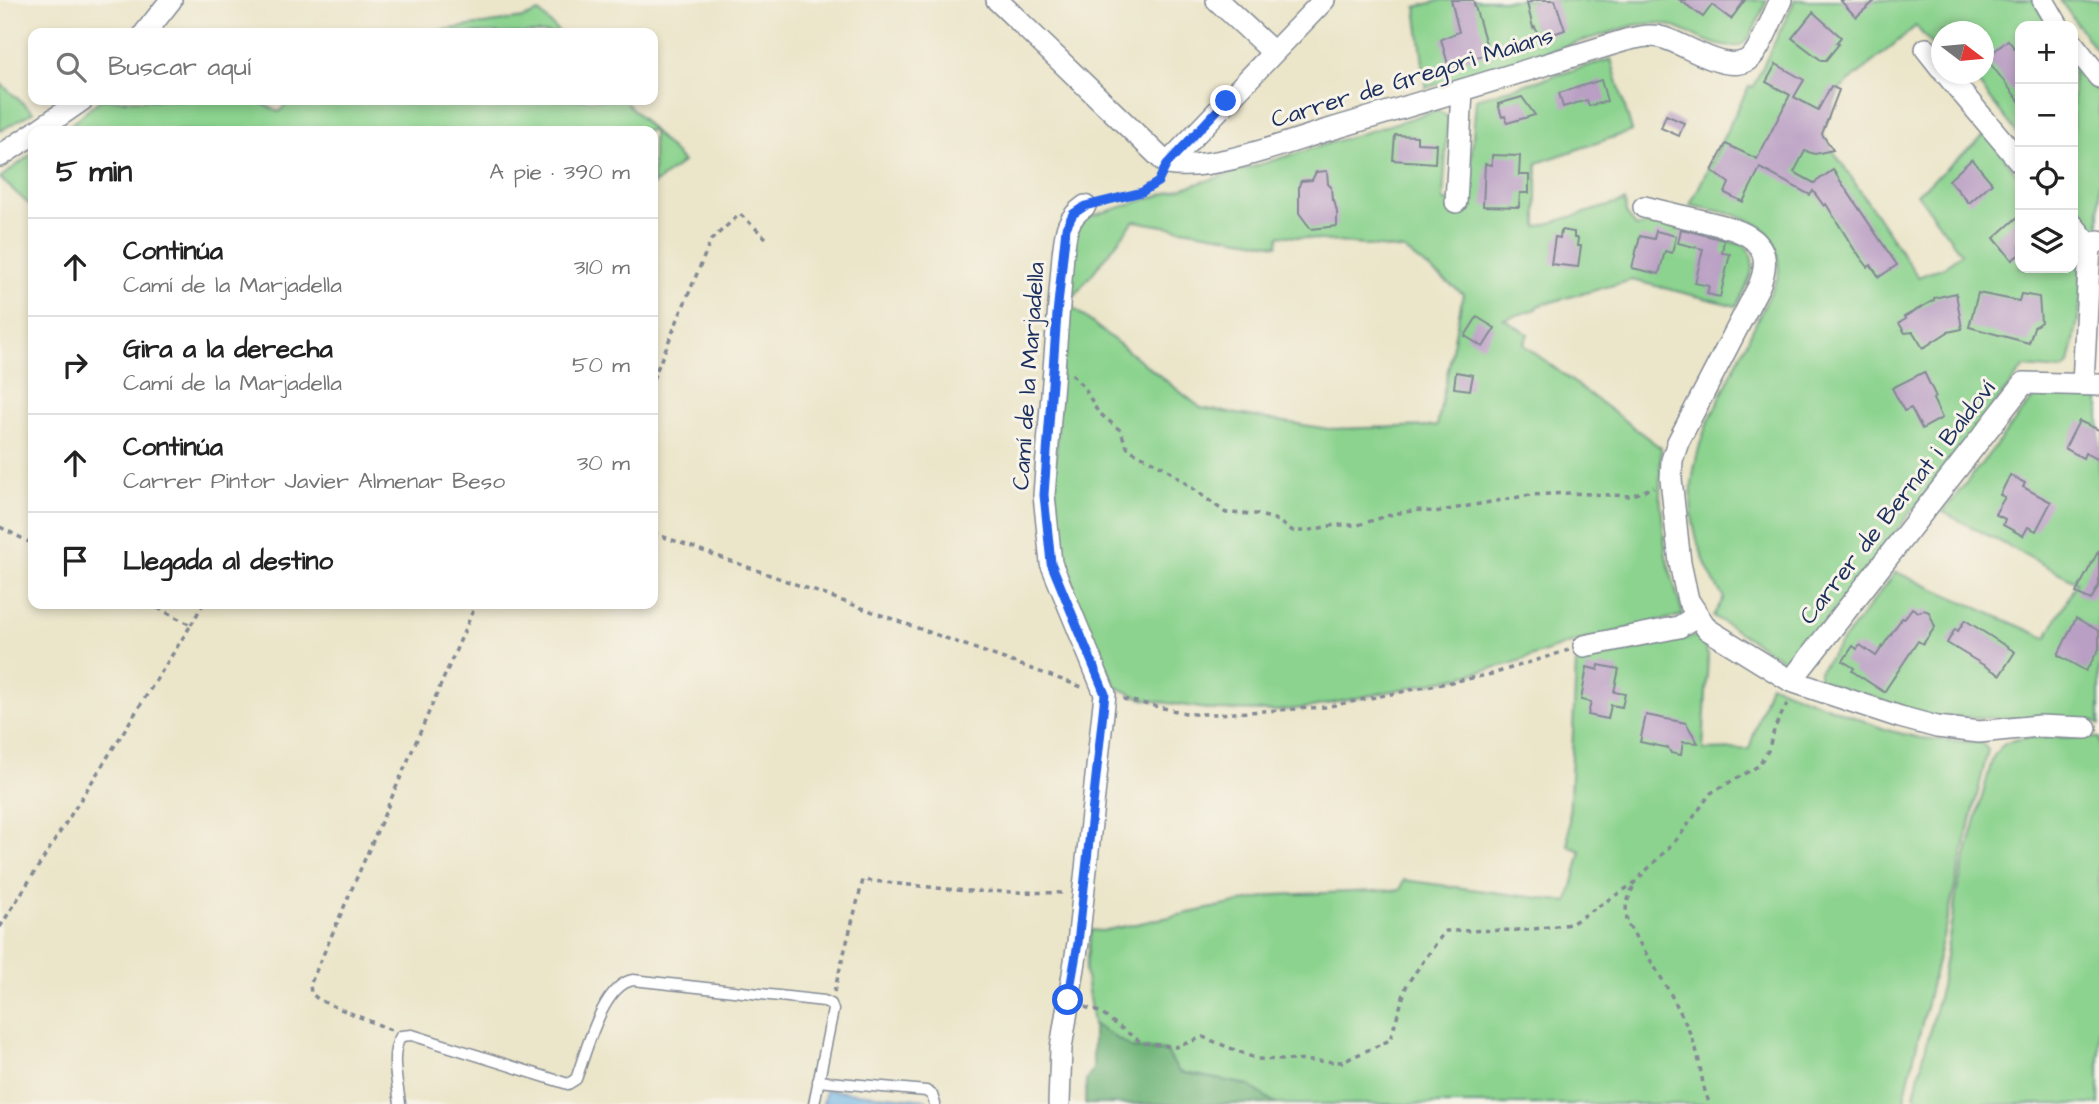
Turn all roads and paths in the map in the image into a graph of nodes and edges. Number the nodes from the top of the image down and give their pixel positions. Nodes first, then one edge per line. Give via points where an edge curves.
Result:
1 (171, 0) edge
2 (996, 0) edge
3 (1217, 0) edge
4 (1324, 0) edge
5 (1781, 0) edge
6 (2043, 0) edge
7 (2055, 21) edge
8 (149, 28) edge
9 (1926, 49) dead end
10 (2078, 50) edge
11 (1273, 52) junction
12 (1931, 55) edge
13 (2099, 77) edge
14 (1954, 84) edge
15 (1462, 91) junction
16 (75, 105) edge
17 (44, 126) edge
18 (28, 137) edge
19 (0, 156) edge
20 (2015, 156) edge
21 (1175, 165) junction
22 (1456, 202) dead end
23 (1085, 206) joint
24 (1644, 207) dead end
25 (2078, 229) edge
26 (766, 238) dead end
27 (2095, 244) edge
28 (1055, 365) junction
29 (658, 367) edge
30 (2091, 384) edge
31 (1671, 479) junction
32 (0, 527) edge
33 (658, 535) edge
34 (28, 541) edge
35 (160, 609) edge
36 (200, 609) edge
37 (474, 609) edge
38 (1696, 616) junction
39 (191, 625) junction
40 (1584, 646) joint
41 (1791, 681) junction
42 (1105, 694) junction
43 (2086, 728) dead end
44 (1633, 884) junction
45 (1084, 893) junction
46 (0, 927) edge
47 (1068, 1000) junction
48 (831, 1004) junction
49 (399, 1040) junction
50 (818, 1081) junction
51 (400, 1104) edge
52 (814, 1104) edge
53 (935, 1104) edge
54 (1059, 1104) edge
55 (1710, 1104) edge

1 - 8 street
2 - 21 street
3 - 11 street
4 - 11 street
5 - 15 street, Carrer de Gregori Maians via 1754,54 1744,63 1731,65 1648,35
6 - 7 street
9 - 12 street
10 - 13 street
11 - 21 street
14 - 20 street
15 - 21 street, Carrer de Gregori Maians via 1266,149 1199,166
15 - 22 street
16 - 17 street
18 - 19 street
21 - 23 path via 1142,192
23 - 28 street, Camí de la Marjadella via 1073,214 1066,228
24 - 31 street via 1736,229 1756,240 1765,256 1759,286 1678,442
25 - 27 street
26 - 29 path via 740,214 711,240
27 - 30 street
28 - 31 path via 1085,388 1098,412 1120,430 1128,449 1165,468 1226,513 1274,519 1293,531 1358,525 1393,514 1435,512 1530,495 1630,496
28 - 42 street, Camí de la Marjadella via 1044,495 1051,563
30 - 41 street, Carrer de Bernat i Baldoví via 2024,383
31 - 38 street via 1680,563
32 - 34 path
33 - 42 path
35 - 39 path
36 - 39 path
37 - 49 path via 310,985 319,1000 390,1029
38 - 40 street via 1679,627
38 - 41 street via 1707,629
39 - 46 path
40 - 42 path via 1492,674 1325,707 1190,714
41 - 43 street via 1937,727 1979,732 2039,726
41 - 44 path via 1789,702 1758,766 1712,793 1679,837
42 - 45 street, Camí de la Marjadella
44 - 47 path via 1571,924 1445,932 1407,984 1390,1040 1342,1062 1257,1059 1203,1037 1176,1047 1142,1043 1099,1013
44 - 55 path via 1626,923 1685,1020
45 - 47 street, Camí de la Marjadella
45 - 48 path via 966,891 863,880
47 - 54 street, Camí de la Marjadella
48 - 49 lane via 625,981 604,1005 576,1079 568,1084 412,1035
48 - 50 lane
49 - 51 lane via 395,1056
50 - 52 lane
50 - 53 lane via 926,1091

